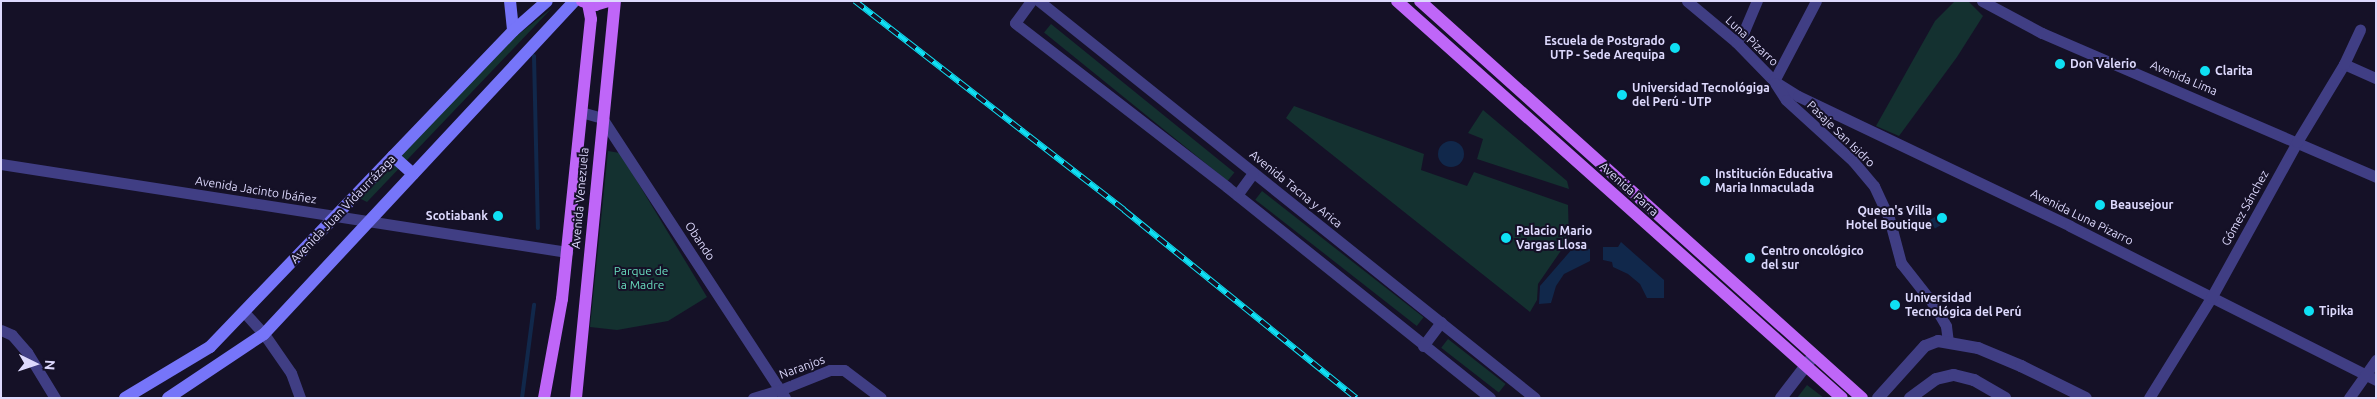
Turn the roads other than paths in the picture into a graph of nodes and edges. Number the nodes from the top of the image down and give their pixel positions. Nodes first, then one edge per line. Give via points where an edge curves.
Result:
1 (510, 1) edge
2 (547, 1) edge
3 (575, 1) edge
4 (608, 1) edge
5 (615, 1) edge
6 (1031, 1) edge
7 (1039, 1) edge
8 (1397, 1) edge
9 (1420, 1) edge
10 (1687, 1) edge
11 (1757, 1) edge
12 (1816, 1) edge
13 (1982, 1) edge
14 (585, 3) edge
15 (2360, 29) dead end
16 (513, 31) junction
17 (1736, 42) junction
18 (2344, 64) junction
19 (2376, 78) edge
20 (1774, 81) junction
21 (581, 112) junction
22 (602, 118) junction
23 (2297, 142) junction
24 (393, 156) junction
25 (1, 164) edge
26 (1253, 173) junction
27 (412, 174) junction
28 (2376, 178) edge
29 (1237, 195) junction
30 (336, 216) junction
31 (369, 221) junction
32 (567, 252) junction
33 (2210, 298) junction
34 (244, 312) junction
35 (1441, 322) junction
36 (1, 330) edge
37 (264, 334) junction
38 (1948, 342) junction
39 (1423, 346) junction
40 (1814, 355) junction
41 (2376, 360) edge
42 (1805, 367) junction
43 (2370, 377) edge
44 (782, 394) edge
45 (1522, 394) edge
46 (55, 398) edge
47 (125, 398) edge
48 (168, 398) edge
49 (300, 398) edge
50 (544, 398) edge
51 (576, 398) edge
52 (753, 398) edge
53 (882, 398) edge
54 (1490, 398) edge
55 (1535, 398) edge
56 (1781, 398) edge
57 (1842, 398) edge
58 (1862, 398) edge
59 (1878, 398) edge
60 (1910, 398) edge
61 (2005, 398) edge
62 (2086, 398) edge
63 (2149, 398) edge
64 (2349, 398) edge

1 - 16 main road
2 - 16 main road, Avenida Juan Vidaurrázaga
3 - 27 main road, Avenida Juan Vidaurrázaga
4 - 14 main road
5 - 22 main road, Avenida Venezuela
6 - 29 street via 1015,23
7 - 26 street, Avenida Tacna y Arica
8 - 42 main road, Avenida Parra
9 - 40 main road, Avenida Parra
10 - 17 street, Luna Pizarro
11 - 17 street
12 - 20 street
13 - 23 street, Avenida Lima via 2042,34
14 - 21 main road, Avenida Venezuela via 591,19
15 - 18 street, Gómez Sánchez
16 - 24 main road, Avenida Juan Vidaurrázaga
17 - 20 street, Luna Pizarro
18 - 19 street
18 - 23 street, Gómez Sánchez
20 - 33 street, Avenida Luna Pizarro
20 - 38 street, Pasaje San Isidro via 1786,100 1853,161 1874,186 1889,218 1901,264 1946,326
21 - 22 street
21 - 32 main road, Avenida Venezuela
22 - 44 street, Obando
22 - 51 main road, Avenida Venezuela
23 - 28 street, Avenida Lima
23 - 33 street, Gómez Sánchez
24 - 27 main road
24 - 30 main road, Avenida Juan Vidaurrázaga
25 - 30 street, Avenida Jacinto Ibáñez
26 - 29 street
26 - 35 street, Avenida Tacna y Arica
27 - 31 main road, Avenida Juan Vidaurrázaga
29 - 39 street
30 - 31 street, Avenida Jacinto Ibáñez
30 - 34 main road, Avenida Juan Vidaurrázaga
31 - 32 street, Avenida Jacinto Ibáñez
31 - 37 main road, Avenida Juan Vidaurrázaga
32 - 50 main road, Avenida Venezuela
33 - 43 street, Avenida Luna Pizarro
33 - 63 street, Gómez Sánchez
34 - 37 street
34 - 47 main road, Avenida Juan Vidaurrázaga via 210,347
35 - 39 street
35 - 45 street, Avenida Tacna y Arica
36 - 46 street via 12,335 28,352
37 - 48 main road, Avenida Juan Vidaurrázaga
37 - 49 street via 291,373
38 - 59 street via 1938,341 1925,346
38 - 62 street via 1987,352
39 - 54 street
40 - 42 street
40 - 58 main road, Avenida Parra
41 - 43 street
42 - 56 street
42 - 57 main road, Avenida Parra
43 - 64 street
44 - 52 street, Naranjos
44 - 53 street, Naranjos via 830,370 844,370
45 - 55 street, Avenida Tacna y Arica
60 - 61 street via 1936,379 1954,375 1974,380

